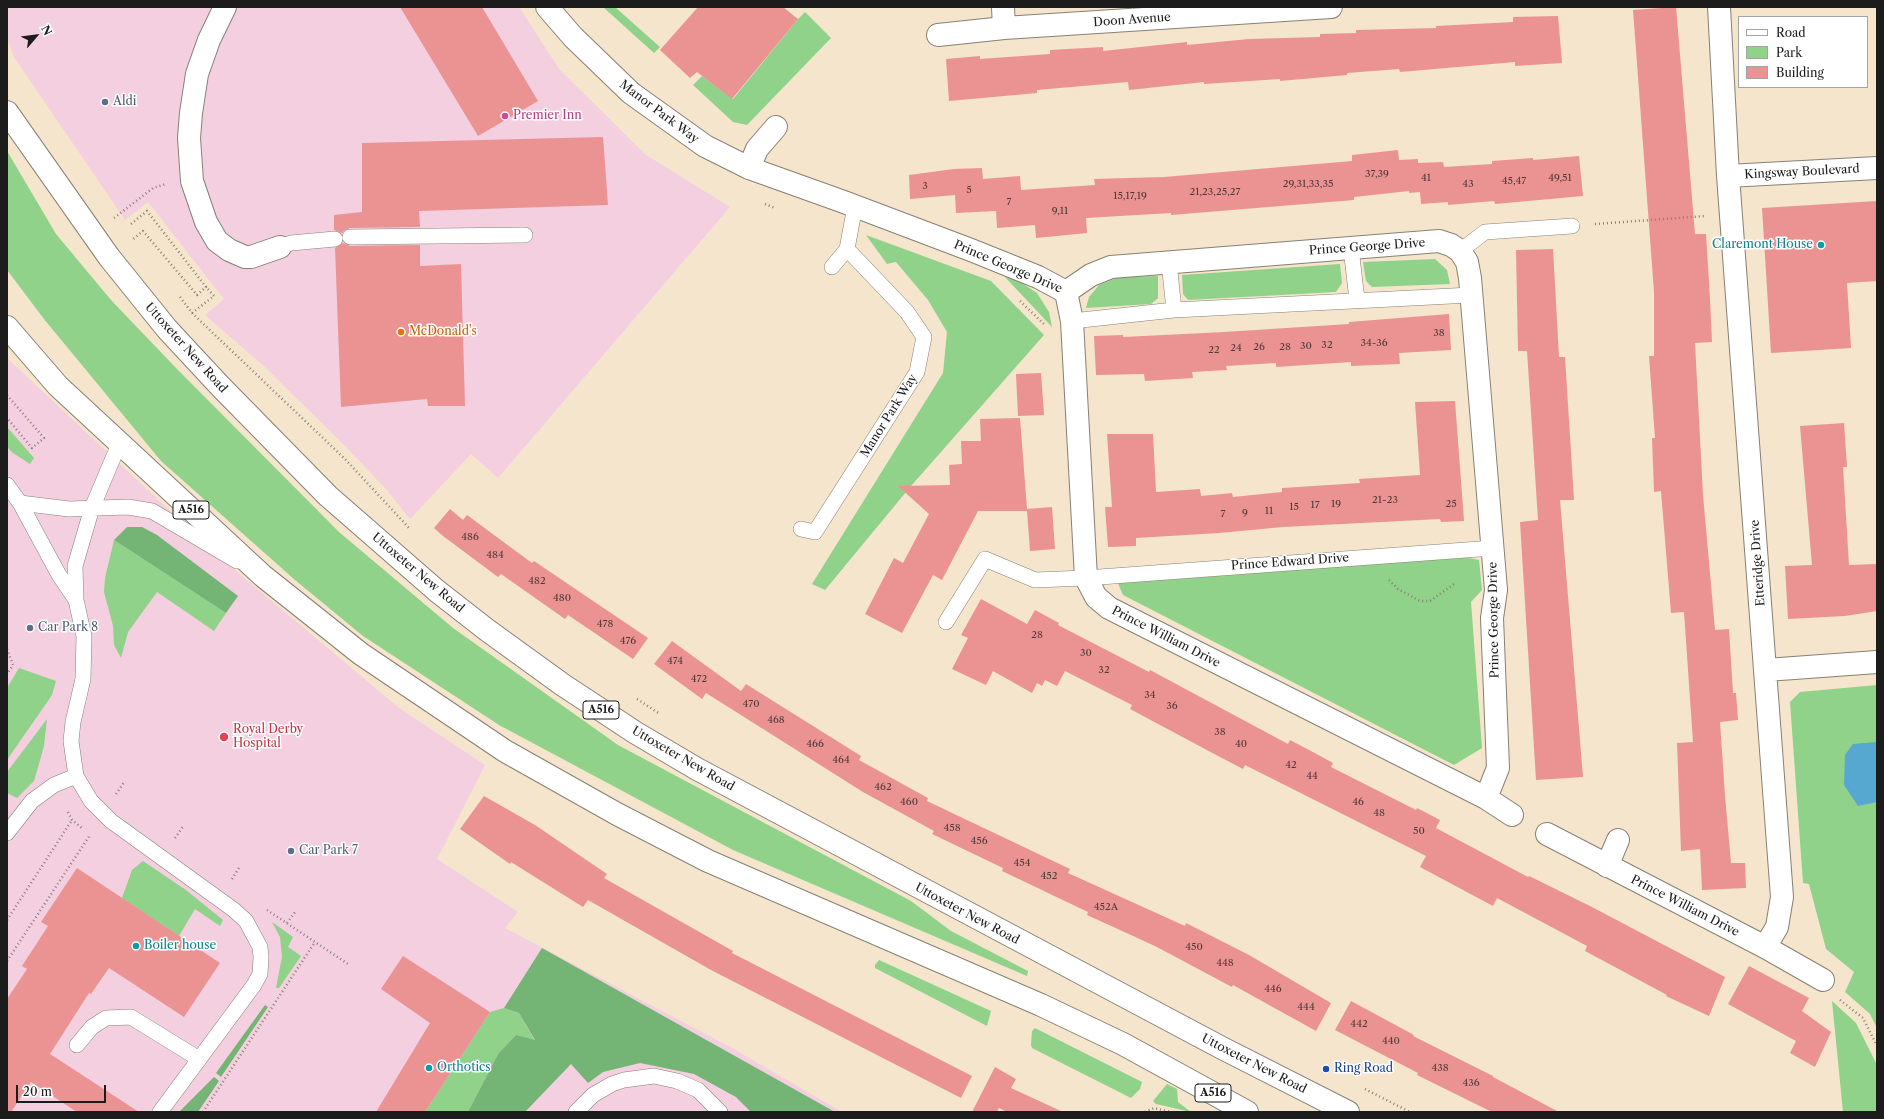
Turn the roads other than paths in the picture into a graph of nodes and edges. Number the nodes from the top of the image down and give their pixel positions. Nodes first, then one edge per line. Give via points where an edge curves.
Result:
1 (225, 7) edge
2 (547, 7) edge
3 (1003, 7) edge
4 (1331, 7) edge
5 (1719, 7) edge
6 (1251, 10) edge
7 (1004, 28) junction
8 (938, 35) dead end
9 (7, 112) edge
10 (776, 127) dead end
11 (749, 168) junction
12 (1877, 168) edge
13 (1728, 176) junction
14 (855, 206) junction
15 (1572, 226) road end
16 (525, 235) dead end
17 (350, 237) dead end
18 (335, 239) dead end
19 (285, 245) joint
20 (1351, 248) junction
21 (847, 249) junction
22 (1460, 251) junction
23 (1169, 262) junction
24 (832, 267) dead end
25 (1066, 292) junction
26 (1471, 295) junction
27 (1357, 300) junction
28 (1174, 310) junction
29 (1072, 321) junction
30 (7, 327) edge
31 (119, 444) junction
32 (7, 485) edge
33 (20, 503) junction
34 (92, 508) junction
35 (801, 530) dead end
36 (1493, 548) junction
37 (263, 576) junction
38 (1086, 578) junction
39 (76, 600) junction
40 (946, 622) dead end
41 (1877, 662) edge
42 (1766, 670) junction
43 (76, 776) junction
44 (1486, 798) junction
45 (1512, 815) dead end
46 (7, 833) edge
47 (1547, 834) dead end
48 (1618, 840) dead end
49 (1606, 866) junction
50 (1765, 947) junction
51 (1823, 980) road end
52 (77, 1045) dead end
53 (199, 1059) junction
54 (160, 1112) edge
55 (576, 1112) edge
56 (720, 1112) edge
57 (1246, 1112) edge
58 (1348, 1112) edge

1 - 19 main road via 209,40 197,74 189,138 192,181 206,222 217,241 229,250 245,257 252,257
2 - 11 main road, Manor Park Way via 573,37 631,93 706,146
3 - 7 main road
4 - 6 main road, Doon Avenue
5 - 13 main road, Etteridge Drive
6 - 7 main road, Doon Avenue
7 - 8 main road, Doon Avenue
9 - 58 main road, Uttoxeter New Road / A516 via 109,257 167,329 277,446 328,496 437,591 487,630 636,733 703,772 1194,1034
10 - 11 main road via 757,149
11 - 14 main road, Prince George Drive
12 - 13 main road, Kingsway Boulevard
13 - 42 main road, Etteridge Drive
14 - 21 lane
14 - 25 main road, Prince George Drive via 1038,277
15 - 22 lane via 1485,232
16 - 17 lane
18 - 19 lane
20 - 22 main road, Prince George Drive via 1439,241
20 - 23 main road, Prince George Drive
20 - 27 lane
21 - 24 lane
21 - 35 lane, Manor Park Way via 908,312 924,337 917,372 832,506 815,532
22 - 26 main road, Prince George Drive via 1467,262
23 - 25 main road, Prince George Drive via 1111,267 1091,274
23 - 28 lane
25 - 29 main road, Prince William Drive
26 - 27 lane
26 - 36 main road, Prince George Drive
27 - 28 lane
28 - 29 lane
29 - 38 main road, Prince William Drive
30 - 31 main road, A516 via 58,386
31 - 34 lane
31 - 37 main road, A516
32 - 33 lane
33 - 34 lane via 69,509
33 - 39 lane via 59,575
34 - 37 lane via 128,507 152,511
34 - 39 lane via 75,566
36 - 38 lane, Prince Edward Drive
36 - 44 main road, Prince George Drive via 1496,590 1492,618 1498,768
37 - 57 main road, A516 via 361,654 464,725 617,814 708,861 1041,1005 1122,1044
38 - 40 lane, Prince Edward Drive via 1035,580 985,559
38 - 44 main road, Prince William Drive via 1096,597 1109,608
39 - 43 lane via 84,636 83,679 71,741
41 - 42 main road
42 - 50 main road, Etteridge Drive via 1782,897 1777,927
43 - 46 lane via 54,785 32,801
43 - 53 lane via 91,801 111,821 234,910 246,921 260,946 260,974
44 - 45 main road, Prince William Drive
47 - 49 main road, Prince William Drive
48 - 49 main road
49 - 50 main road, Prince William Drive
50 - 51 main road, Prince William Drive
52 - 53 lane via 92,1027 106,1018 131,1017
53 - 54 lane
55 - 56 lane via 594,1095 612,1084 654,1076 677,1081 698,1090

